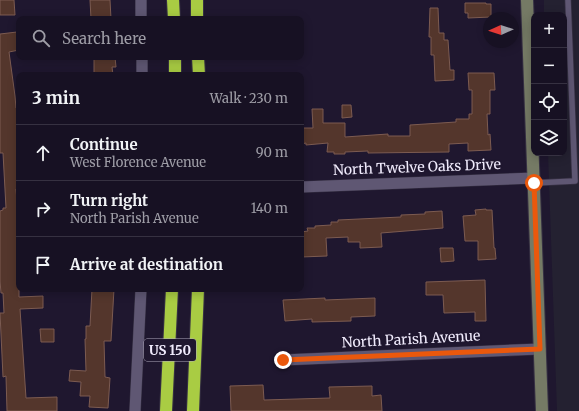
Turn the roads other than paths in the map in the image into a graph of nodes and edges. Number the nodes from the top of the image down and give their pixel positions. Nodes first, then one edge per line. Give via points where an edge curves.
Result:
1 (141, 0) edge
2 (173, 0) edge
3 (197, 0) edge
4 (527, 0) edge
5 (568, 0) edge
6 (141, 16) edge
7 (174, 16) edge
8 (197, 16) edge
9 (142, 60) edge
10 (175, 60) edge
11 (198, 60) edge
12 (142, 72) edge
13 (175, 72) edge
14 (199, 72) edge
15 (534, 181) junction
16 (577, 181) edge
17 (304, 187) edge
18 (141, 292) edge
19 (172, 292) edge
20 (198, 292) edge
21 (540, 349) junction
22 (283, 360) dead end
23 (135, 411) edge
24 (166, 411) edge
25 (193, 411) edge
26 (542, 411) edge

1 - 6 street
2 - 7 highway
3 - 8 highway
4 - 15 street
5 - 16 lane
9 - 12 street
10 - 13 highway
11 - 14 highway
15 - 16 lane
15 - 17 street, North Twelve Oaks Drive
15 - 21 street
18 - 23 street
19 - 24 highway, US 150
20 - 25 highway, US 150
21 - 22 street, North Parish Avenue
21 - 26 street

